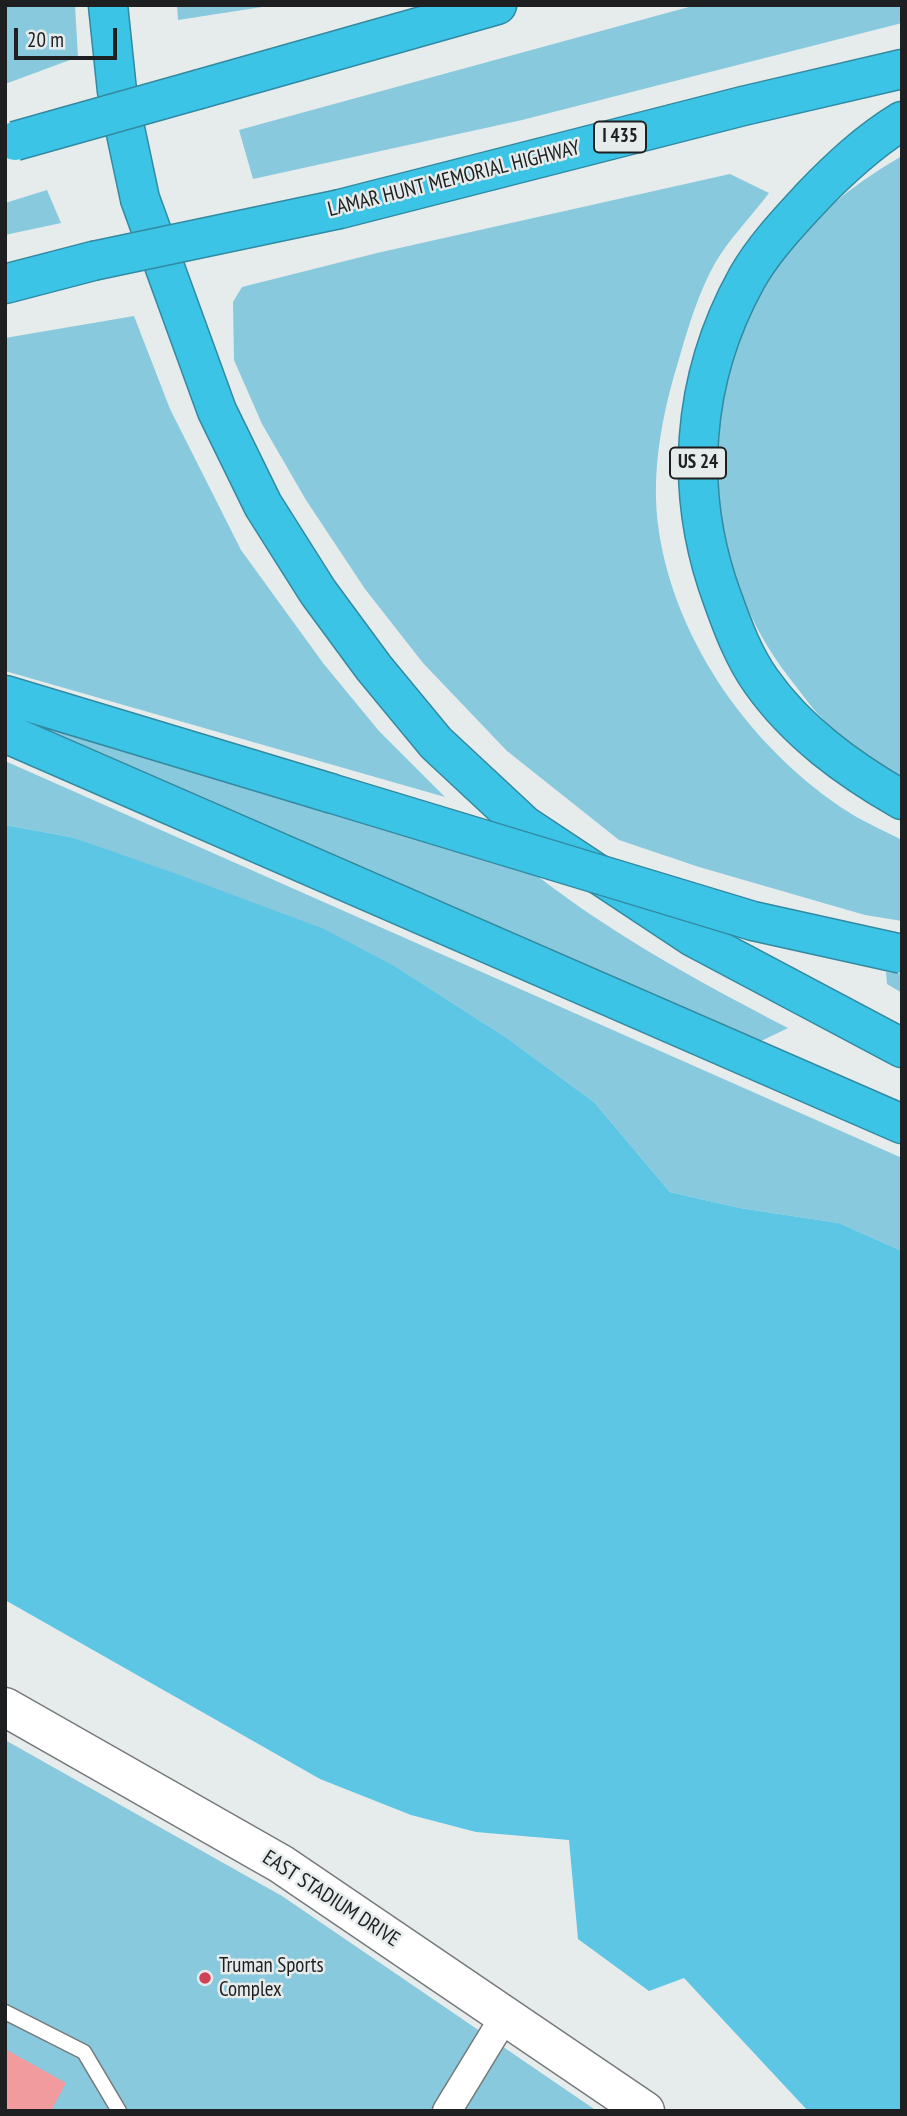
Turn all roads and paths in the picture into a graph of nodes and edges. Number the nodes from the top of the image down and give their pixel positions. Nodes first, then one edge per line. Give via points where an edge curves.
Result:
1 (108, 5) edge
2 (497, 5) edge
3 (902, 69) edge
4 (902, 121) edge
5 (10, 143) edge
6 (5, 284) edge
7 (5, 695) edge
8 (5, 733) edge
9 (902, 800) edge
10 (902, 954) edge
11 (902, 1048) edge
12 (902, 1124) edge
13 (5, 1707) edge
14 (5, 2012) edge
15 (505, 2016) junction
16 (119, 2111) edge
17 (447, 2111) edge
18 (645, 2111) edge

1 - 11 highway via 117,91 140,199 217,411 263,505 318,592 374,668 436,743 524,825 693,937
2 - 5 highway, bridge
3 - 6 highway, LAMAR HUNT MEMORIAL HIGHWAY / I 435, bridge via 340,209
4 - 9 highway, US 24 via 873,139 833,176 768,247 747,278 704,392 698,481 701,530 713,573 737,638 760,679 783,710 826,750
7 - 10 highway, bridge via 752,921
8 - 12 highway
13 - 15 main road, EAST STADIUM DRIVE via 281,1864
14 - 16 lane via 84,2052
15 - 17 street
15 - 18 main road, EAST STADIUM DRIVE

